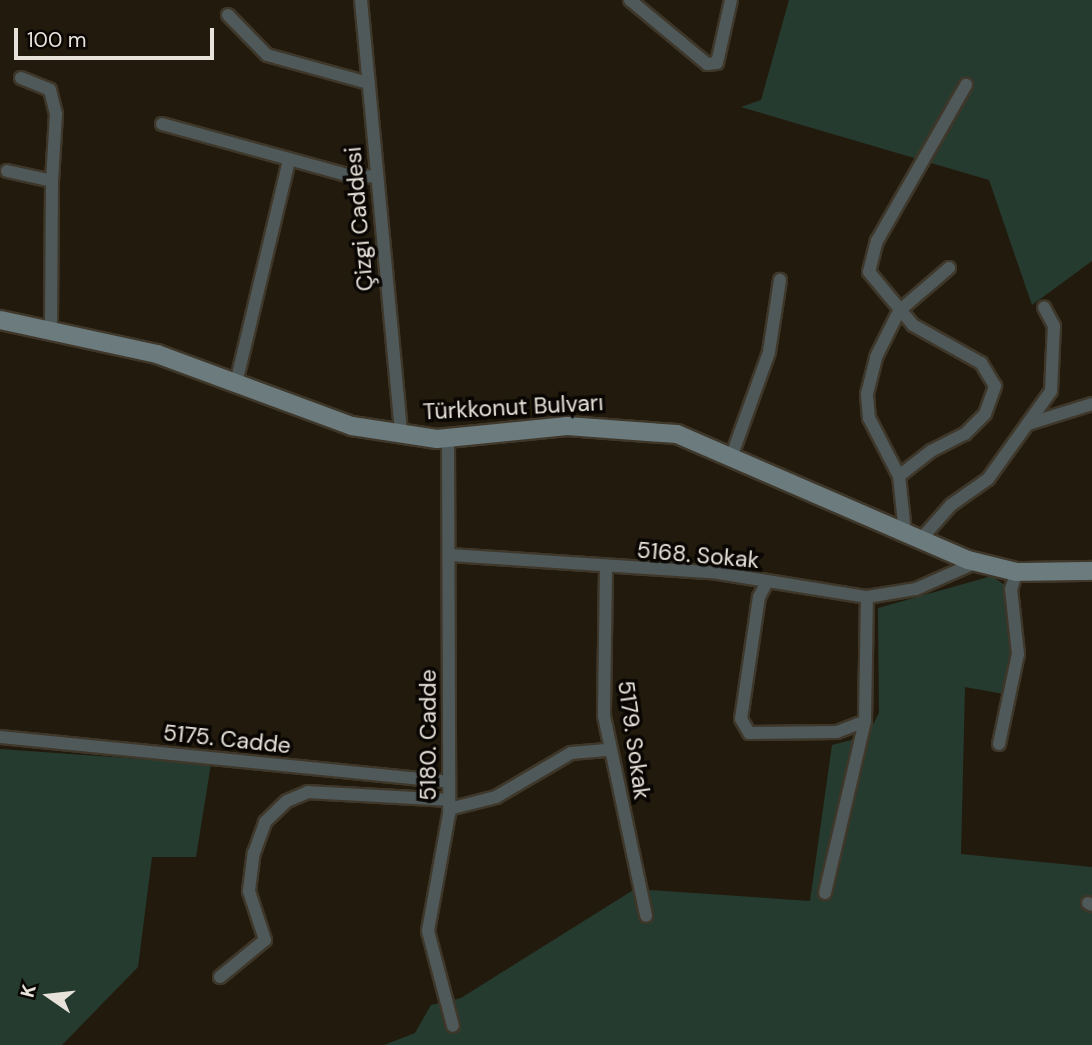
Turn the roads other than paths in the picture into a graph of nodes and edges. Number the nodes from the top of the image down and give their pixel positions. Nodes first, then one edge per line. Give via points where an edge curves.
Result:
1 (361, 0) edge
2 (630, 0) edge
3 (731, 0) edge
4 (228, 15) dead end
5 (21, 78) dead end
6 (368, 83) junction
7 (966, 85) dead end
8 (162, 124) dead end
9 (289, 160) junction
10 (7, 171) dead end
11 (376, 176) junction
12 (52, 180) junction
13 (949, 268) dead end
14 (780, 280) dead end
15 (1044, 307) dead end
16 (899, 311) junction
17 (0, 320) edge
18 (51, 330) junction
19 (236, 383) junction
20 (1092, 404) edge
21 (1028, 424) junction
22 (401, 434) junction
23 (448, 438) junction
24 (732, 456) junction
25 (899, 477) junction
26 (913, 536) junction
27 (450, 555) junction
28 (978, 562) junction
29 (606, 569) junction
30 (1092, 571) edge
31 (1017, 572) junction
32 (768, 582) junction
33 (867, 597) junction
34 (865, 721) junction
35 (0, 737) edge
36 (999, 744) dead end
37 (609, 750) junction
38 (449, 782) junction
39 (449, 804) junction
40 (825, 893) dead end
41 (646, 916) dead end
42 (220, 977) dead end
43 (453, 1026) dead end

1 - 6 street, Çizgi Caddesi
2 - 3 street via 707,64 717,63
4 - 6 street via 267,55
5 - 12 street via 50,90 56,114
6 - 11 street, Çizgi Caddesi
7 - 16 street via 877,241 869,272
8 - 9 street
9 - 11 street via 355,177
9 - 19 street
10 - 12 street
11 - 22 street, Çizgi Caddesi
12 - 18 street
13 - 16 street
14 - 24 street via 769,352
15 - 21 street via 1054,326 1055,365 1051,391
16 - 25 street via 876,357 867,394 869,418
16 - 25 street via 927,334 981,363 995,386 985,414 965,434 931,451
17 - 18 street, Türkkonut Bulvarı
18 - 19 street, Türkkonut Bulvarı via 157,354
19 - 22 street, Türkkonut Bulvarı via 352,426
20 - 21 street
21 - 26 street via 988,479
22 - 23 street, Türkkonut Bulvarı
23 - 24 street, Türkkonut Bulvarı via 566,426 629,426 677,434
23 - 27 street, 5180. Cadde
24 - 26 street, Türkkonut Bulvarı via 836,506
25 - 26 street
26 - 28 street, Türkkonut Bulvarı
27 - 29 street, 5168. Sokak
27 - 38 street, 5180. Cadde
28 - 31 street, Türkkonut Bulvarı
28 - 33 street, 5168. Sokak via 916,589
29 - 32 street, 5168. Sokak via 718,573
29 - 37 street, 5179. Sokak via 602,681
30 - 31 street, Türkkonut Bulvarı
31 - 36 street via 1011,589 1018,654
32 - 33 street, 5168. Sokak
32 - 34 street via 759,597 741,719 749,733 837,732
33 - 34 street
34 - 40 street
35 - 38 street, 5175. Cadde
37 - 39 street via 571,753 495,797
37 - 41 street, 5179. Sokak
38 - 39 street, 5180. Cadde
39 - 42 street via 308,792 287,801 265,822 254,853 249,891 265,940
39 - 43 street, 5180. Cadde via 428,931

